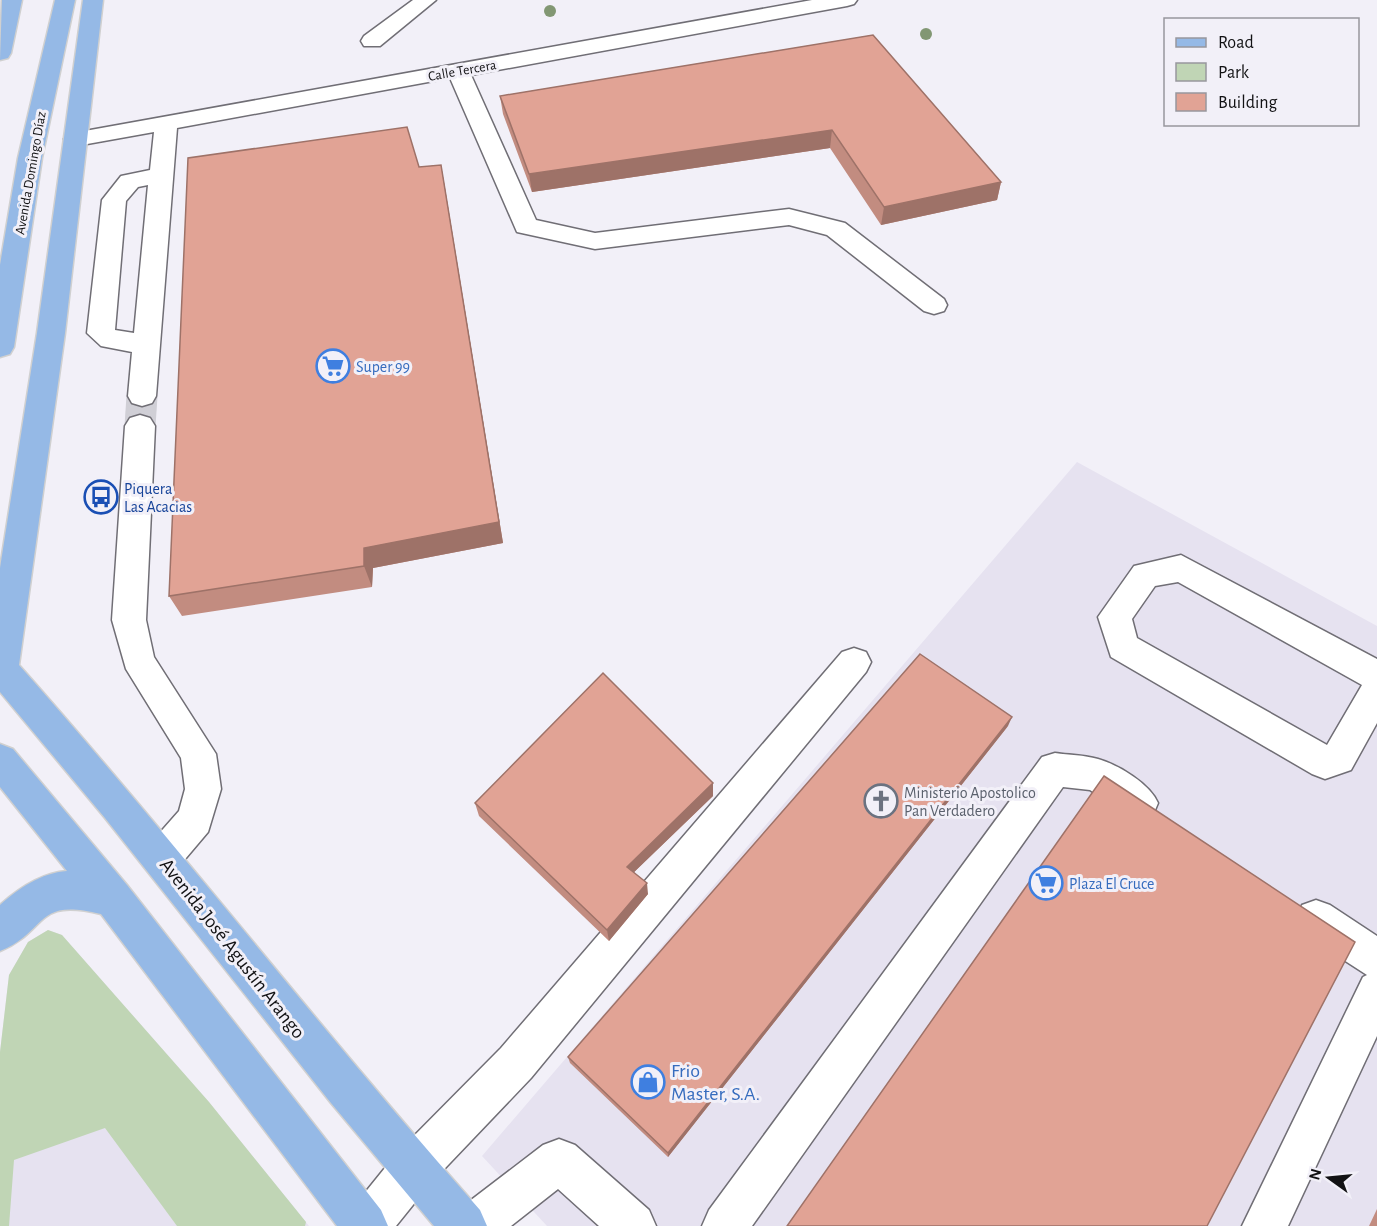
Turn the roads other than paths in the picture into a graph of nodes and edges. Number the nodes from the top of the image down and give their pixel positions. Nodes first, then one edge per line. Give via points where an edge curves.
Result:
1 (12, 0) edge
2 (65, 0) edge
3 (93, 0) edge
4 (426, 0) edge
5 (847, 0) edge
6 (372, 41) dead end
7 (0, 53) edge
8 (458, 71) junction
9 (166, 124) junction
10 (76, 139) junction
11 (161, 175) junction
12 (934, 305) dead end
13 (51, 333) junction
14 (145, 342) junction
15 (0, 347) edge
16 (0, 368) edge
17 (854, 662) dead end
18 (1, 669) edge
19 (1377, 676) edge
20 (1377, 690) edge
21 (0, 760) edge
22 (1167, 821) edge
23 (162, 858) junction
24 (113, 898) junction
25 (1287, 900) edge
26 (0, 932) edge
27 (1377, 959) edge
28 (1377, 991) edge
29 (413, 1170) junction
30 (366, 1226) edge
31 (464, 1226) edge
32 (474, 1226) edge
33 (633, 1226) edge
34 (724, 1226) edge
35 (1265, 1226) edge

1 - 7 main road
2 - 15 main road, Avenida Domingo Díaz via 30,159
3 - 10 main road
4 - 6 street
5 - 8 street, Calle Tercera
8 - 9 street, Calle Tercera
8 - 12 street via 526,226 595,241 789,217 836,229
9 - 10 street, Calle Tercera
9 - 11 street
10 - 13 main road
11 - 14 street
11 - 14 street via 130,181 114,200 101,333 106,339 122,343
13 - 16 main road via 27,354
13 - 18 main road
14 - 23 street via 129,620 138,659 198,754 203,789 195,820
17 - 29 street via 516,1063
18 - 23 main road, Avenida José Agustín Arango
19 - 20 street via 1181,568 1145,575 1115,617 1123,647 1325,763 1338,759
21 - 24 main road
22 - 34 street via 1096,775 1055,769
23 - 29 main road, Avenida José Agustín Arango via 278,1007
24 - 26 main road via 53,891 19,913
24 - 30 main road
25 - 27 street
28 - 35 street
29 - 30 street
29 - 31 main road, Avenida José Agustín Arango
32 - 33 street via 559,1161

